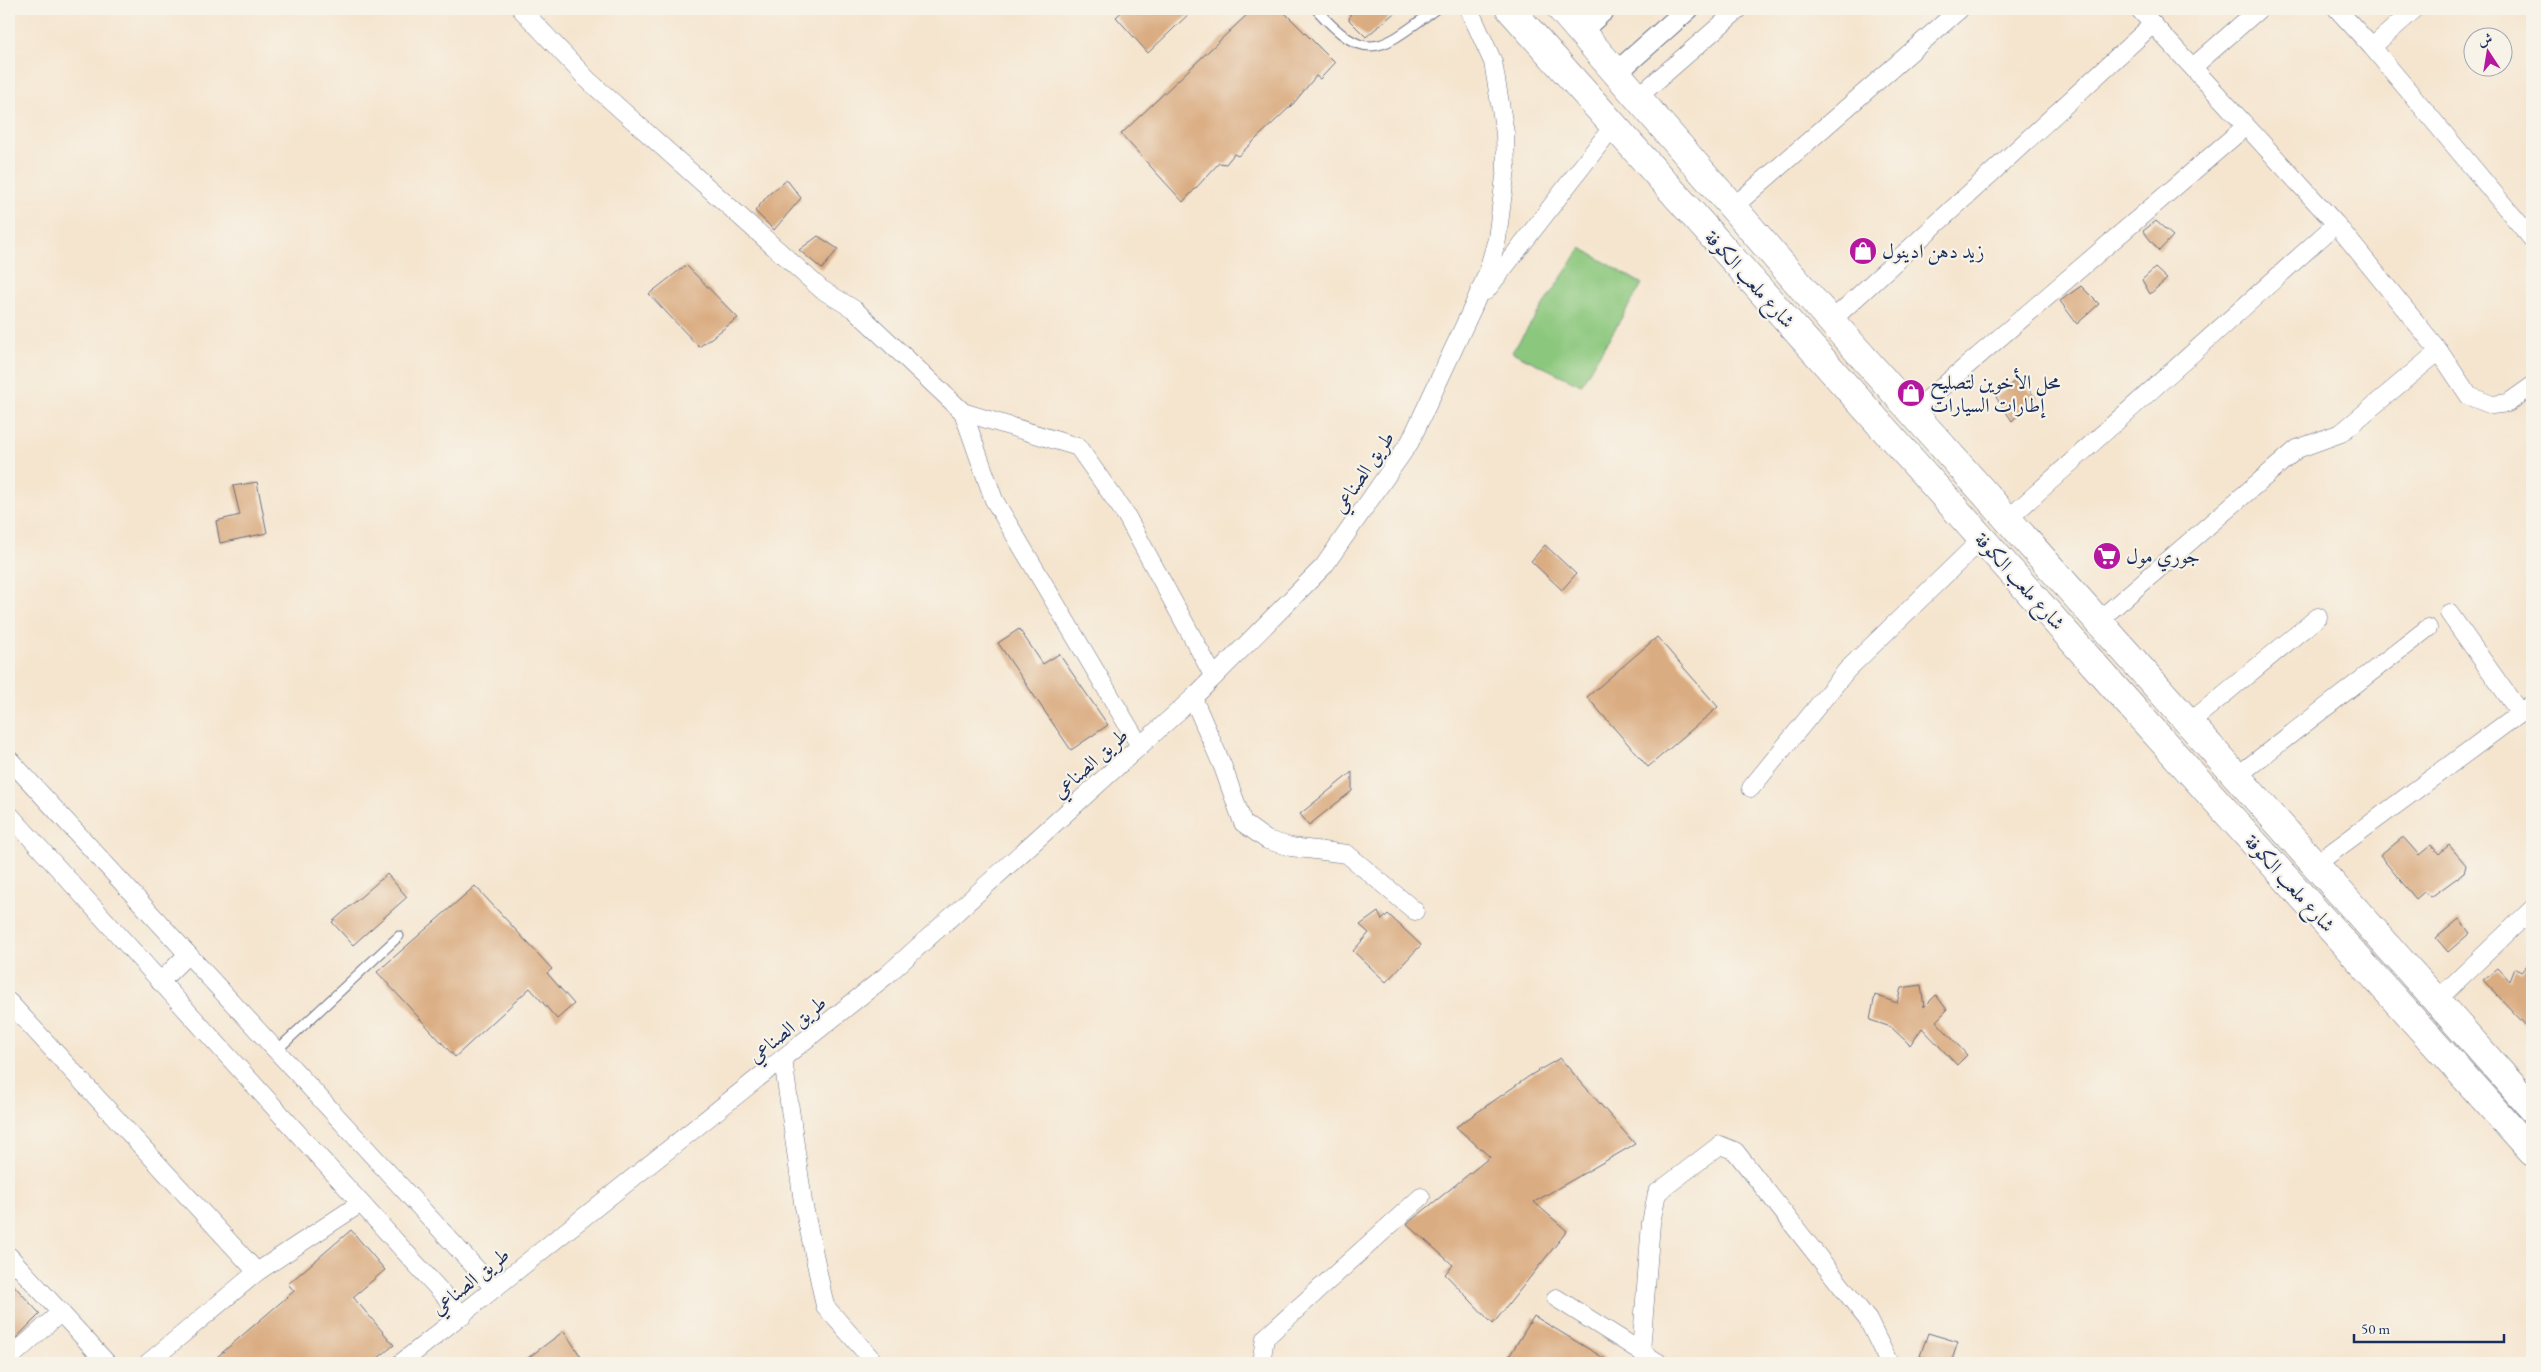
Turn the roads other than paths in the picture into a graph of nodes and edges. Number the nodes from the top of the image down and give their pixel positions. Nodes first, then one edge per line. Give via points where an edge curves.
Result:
1 (521, 9) edge
2 (1316, 9) edge
3 (1436, 9) edge
4 (1468, 9) edge
5 (1510, 9) edge
6 (1561, 9) edge
7 (1606, 9) edge
8 (1688, 9) edge
9 (1739, 9) edge
10 (1960, 9) edge
11 (2139, 9) edge
12 (2259, 9) edge
13 (2337, 9) edge
14 (2415, 9) edge
15 (2153, 24) junction
16 (1581, 31) junction
17 (2372, 47) junction
18 (2193, 68) junction
19 (1617, 72) junction
20 (1639, 96) junction
21 (1614, 126) junction
22 (2246, 126) junction
23 (1732, 208) junction
24 (2336, 224) junction
25 (2532, 239) edge
26 (1474, 307) junction
27 (1831, 321) junction
28 (2439, 351) junction
29 (2532, 386) edge
30 (963, 412) junction
31 (1913, 412) junction
32 (2008, 519) junction
33 (1982, 539) junction
34 (2449, 614) dead end
35 (2318, 617) dead end
36 (2098, 620) junction
37 (2428, 628) dead end
38 (2145, 674) junction
39 (1214, 677) junction
40 (2122, 696) junction
41 (1193, 698) junction
42 (2170, 701) junction
43 (2526, 708) edge
44 (2145, 722) junction
45 (2189, 723) junction
46 (1140, 746) junction
47 (9, 759) edge
48 (2237, 776) junction
49 (1751, 788) dead end
50 (9, 814) edge
51 (2316, 864) junction
52 (2532, 909) edge
53 (1415, 911) dead end
54 (399, 936) dead end
55 (188, 954) junction
56 (160, 982) junction
57 (2437, 1000) junction
58 (9, 1002) edge
59 (276, 1051) junction
60 (783, 1059) junction
61 (2532, 1108) edge
62 (2532, 1152) edge
63 (1421, 1197) dead end
64 (361, 1203) junction
65 (9, 1256) edge
66 (257, 1272) junction
67 (494, 1288) junction
68 (1556, 1298) dead end
69 (61, 1312) junction
70 (463, 1316) junction
71 (1641, 1352) junction
72 (9, 1360) edge
73 (106, 1363) edge
74 (148, 1363) edge
75 (401, 1363) edge
76 (875, 1363) edge
77 (1261, 1363) edge
78 (1659, 1363) edge
79 (1889, 1363) edge

1 - 30 street via 588,80 821,289 855,310
2 - 3 lane via 1338,34 1369,47 1389,43
4 - 26 street, طريق الصناعي via 1493,62 1506,160 1497,240
5 - 21 main road, شارع ملعب الكوفة
6 - 16 main road, شارع ملعب الكوفة
7 - 16 street
8 - 19 street
9 - 20 street
10 - 23 street
11 - 15 street
12 - 18 street
13 - 17 street
14 - 17 street
15 - 18 street
15 - 27 street
16 - 19 main road, شارع ملعب الكوفة
17 - 25 street
18 - 22 street
19 - 20 main road, شارع ملعب الكوفة
20 - 23 main road, شارع ملعب الكوفة
21 - 26 street
21 - 33 main road, شارع ملعب الكوفة
22 - 24 street
22 - 31 street
23 - 27 main road, شارع ملعب الكوفة
24 - 28 street
24 - 32 street
26 - 39 street, طريق الصناعي via 1410,442 1329,558
27 - 31 main road, شارع ملعب الكوفة
28 - 29 street via 2469,396 2492,405 2508,403
28 - 36 street via 2341,433 2298,449
30 - 39 street via 1078,448 1126,515
30 - 46 street via 994,500
31 - 32 main road, شارع ملعب الكوفة
32 - 36 main road, شارع ملعب الكوفة
33 - 40 main road, شارع ملعب الكوفة
33 - 49 street via 1847,670
34 - 43 street
35 - 45 street
36 - 38 main road, شارع ملعب الكوفة
37 - 48 street
38 - 40 main road via 2139,691
38 - 42 main road, شارع ملعب الكوفة
39 - 41 street, طريق الصناعي
40 - 44 main road, شارع ملعب الكوفة
41 - 46 street, طريق الصناعي
41 - 53 street via 1224,767 1243,823 1267,840 1291,847 1346,854
42 - 44 main road via 2154,702 2145,714
42 - 45 main road, شارع ملعب الكوفة
43 - 51 street
44 - 62 main road, شارع ملعب الكوفة
45 - 48 main road, شارع ملعب الكوفة
46 - 60 street, طريق الصناعي via 887,975
47 - 55 street
48 - 51 main road, شارع ملعب الكوفة
50 - 56 street
51 - 57 main road, شارع ملعب الكوفة
52 - 57 street
54 - 59 lane
55 - 56 street
55 - 59 street
56 - 64 street
57 - 61 main road, شارع ملعب الكوفة
58 - 66 street
59 - 67 street
60 - 67 street, طريق الصناعي
60 - 76 street via 803,1202 825,1306
63 - 77 street via 1265,1338
64 - 66 street
64 - 70 street
65 - 69 street
66 - 74 street
67 - 70 street, طريق الصناعي
68 - 71 street
69 - 72 street
69 - 73 street
70 - 75 street, طريق الصناعي
71 - 78 street
71 - 79 street via 1651,1223 1657,1193 1720,1145 1735,1151 1868,1320

